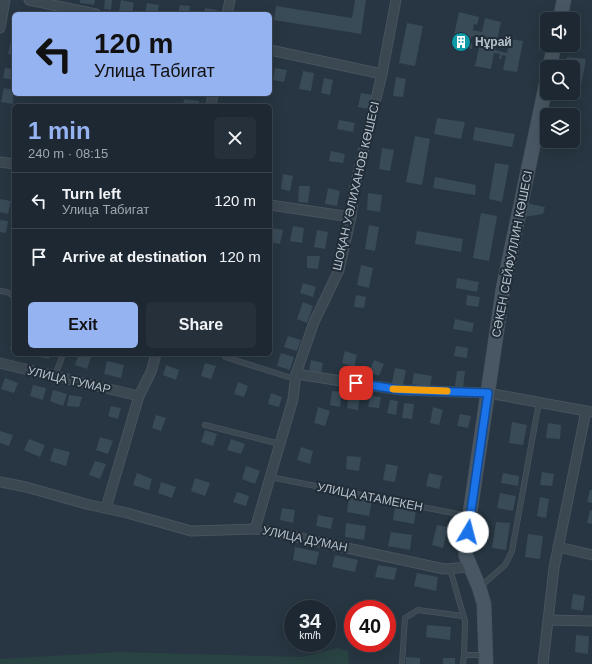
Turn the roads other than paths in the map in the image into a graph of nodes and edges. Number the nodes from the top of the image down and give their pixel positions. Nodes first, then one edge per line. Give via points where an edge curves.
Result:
1 (5, 0) edge
2 (29, 0) edge
3 (230, 0) edge
4 (396, 0) edge
5 (564, 0) edge
6 (86, 12) edge
7 (227, 12) edge
8 (561, 12) edge
9 (0, 28) edge
10 (272, 50) edge
11 (382, 74) junction
12 (543, 100) edge
13 (0, 162) edge
14 (12, 164) edge
15 (272, 205) edge
16 (351, 217) junction
17 (0, 291) edge
18 (12, 295) edge
19 (62, 356) edge
20 (155, 356) edge
21 (225, 357) dead end
22 (0, 363) edge
23 (55, 376) junction
24 (296, 376) junction
25 (488, 393) junction
26 (139, 396) junction
27 (539, 402) junction
28 (589, 412) edge
29 (205, 425) dead end
30 (280, 444) junction
31 (270, 477) junction
32 (0, 482) edge
33 (106, 508) junction
34 (470, 517) junction
35 (256, 529) junction
36 (558, 547) junction
37 (592, 555) edge
38 (470, 567) junction
39 (450, 569) junction
40 (479, 587) junction
41 (463, 616) junction
42 (548, 620) junction
43 (592, 621) edge
44 (464, 655) junction
45 (486, 659) edge
46 (402, 664) edge
47 (463, 664) edge
48 (543, 664) edge

1 - 9 street
2 - 6 street
3 - 7 street
4 - 11 street, ШОҚАН УӘЛИХАНОВ КӨШЕСІ
5 - 8 street
10 - 11 street
11 - 16 street, ШОҚАН УӘЛИХАНОВ КӨШЕСІ via 354,190
12 - 25 street, СӘКЕН СЕЙФУЛЛИН КӨШЕСІ via 503,289
13 - 14 street
15 - 16 street
16 - 24 street, ШОҚАН УӘЛИХАНОВ КӨШЕСІ via 339,270 314,322
17 - 18 lane
19 - 23 lane
20 - 26 street
21 - 24 lane
22 - 23 street, УЛИЦА ТУМАР
23 - 26 street, УЛИЦА ТУМАР
24 - 25 street via 401,390
24 - 30 street, ШОҚАН УӘЛИХАНОВ КӨШЕСІ via 293,399
25 - 27 street
25 - 34 street, СӘКЕН СЕЙФУЛЛИН КӨШЕСІ
26 - 33 street
27 - 28 street
27 - 40 lane via 512,551 505,565
28 - 36 street
29 - 30 lane
30 - 31 street, ШОҚАН УӘЛИХАНОВ КӨШЕСІ
31 - 34 lane, УЛИЦА АТАМЕКЕН
31 - 35 street, ШОҚАН УӘЛИХАНОВ КӨШЕСІ
32 - 33 street, УЛИЦА ДУМАН
33 - 35 street, УЛИЦА ДУМАН via 191,531
34 - 38 street, СӘКЕН СЕЙФУЛЛИН КӨШЕСІ via 466,547
35 - 39 street, УЛИЦА ДУМАН
36 - 37 street
36 - 42 street
38 - 39 street, УЛИЦА ДУМАН
38 - 40 street, СӘКЕН СЕЙФУЛЛИН КӨШЕСІ
39 - 41 lane
40 - 45 street, СӘКЕН СЕЙФУЛЛИН КӨШЕСІ via 484,604
41 - 44 lane
41 - 46 lane via 418,610 405,618
42 - 43 street
42 - 48 street
44 - 45 lane
44 - 47 lane

